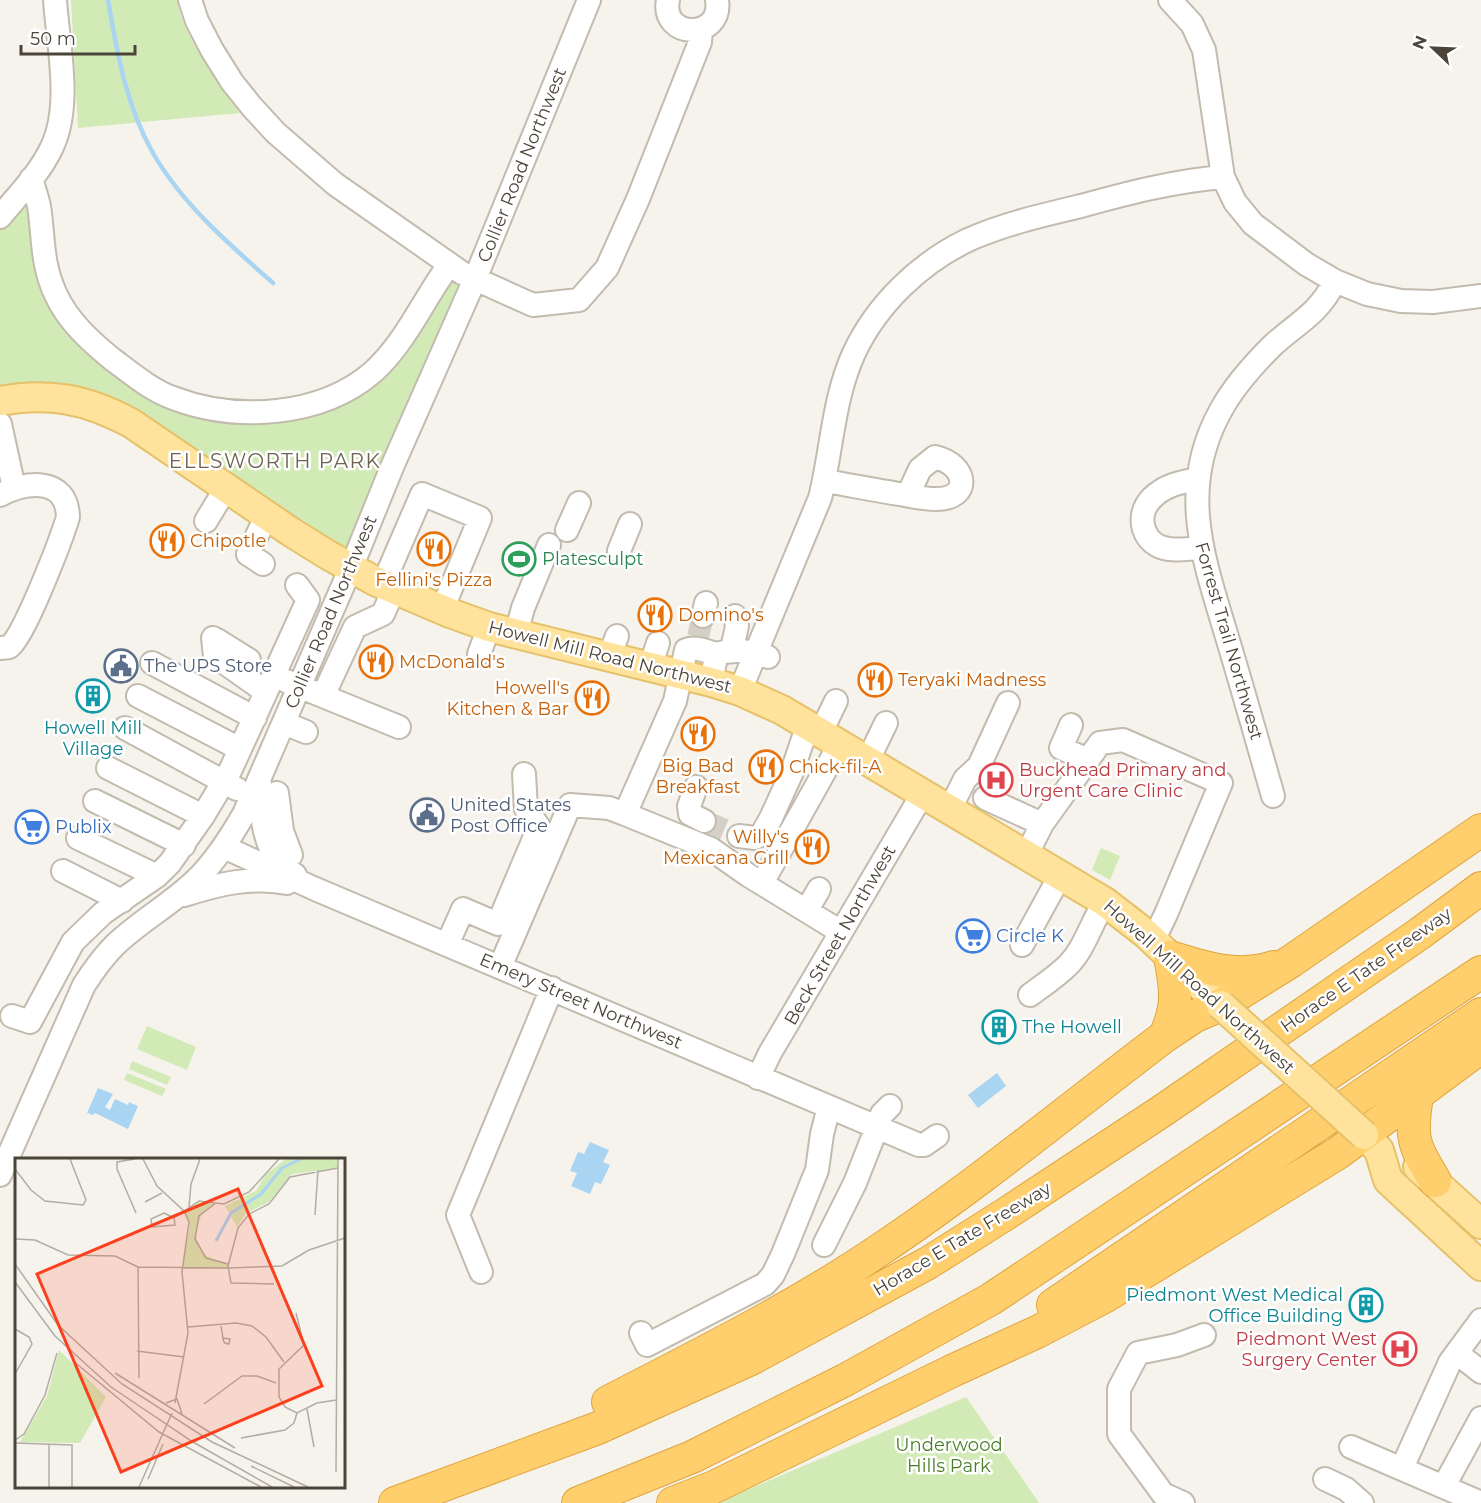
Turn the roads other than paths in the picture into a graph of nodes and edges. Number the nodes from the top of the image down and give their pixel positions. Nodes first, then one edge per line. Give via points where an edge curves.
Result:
1 (55, 0) edge
2 (190, 0) edge
3 (589, 0) edge
4 (668, 0) edge
5 (717, 0) edge
6 (1170, 0) edge
7 (701, 30) junction
8 (1223, 177) junction
9 (31, 179) junction
10 (0, 218) edge
11 (450, 265) junction
12 (476, 279) junction
13 (1335, 281) junction
14 (1481, 297) edge
15 (0, 401) edge
16 (0, 424) edge
17 (1198, 479) junction
18 (825, 481) junction
19 (226, 488) junction
20 (7, 491) edge
21 (908, 495) dead end
22 (579, 503) dead end
23 (267, 515) junction
24 (206, 521) dead end
25 (630, 524) dead end
26 (567, 530) dead end
27 (549, 545) dead end
28 (1202, 548) junction
29 (619, 551) dead end
30 (263, 564) dead end
31 (351, 568) junction
32 (297, 585) dead end
33 (389, 587) junction
34 (735, 616) dead end
35 (445, 618) junction
36 (503, 631) junction
37 (709, 641) junction
38 (0, 648) edge
39 (286, 651) junction
40 (479, 654) dead end
41 (763, 655) junction
42 (310, 662) junction
43 (152, 663) dead end
44 (263, 674) junction
45 (680, 674) junction
46 (299, 686) junction
47 (740, 691) junction
48 (138, 696) dead end
49 (323, 696) junction
50 (836, 701) dead end
51 (1008, 703) dead end
52 (255, 718) junction
53 (284, 723) junction
54 (886, 723) dead end
55 (1071, 725) dead end
56 (398, 727) dead end
57 (816, 727) junction
58 (125, 728) dead end
59 (306, 732) dead end
60 (240, 749) junction
61 (868, 760) junction
62 (1088, 760) junction
63 (108, 768) dead end
64 (524, 774) dead end
65 (223, 782) junction
66 (256, 787) junction
67 (696, 787) dead end
68 (277, 793) dead end
69 (923, 793) junction
70 (1273, 796) dead end
71 (985, 798) dead end
72 (95, 801) dead end
73 (950, 809) junction
74 (625, 814) junction
75 (203, 816) junction
76 (704, 821) tunnel mouth
77 (1042, 824) junction
78 (1481, 830) edge
79 (739, 836) tunnel mouth
80 (78, 838) dead end
81 (184, 845) junction
82 (224, 848) junction
83 (1027, 854) junction
84 (279, 862) junction
85 (63, 871) dead end
86 (1060, 874) junction
87 (158, 876) junction
88 (762, 883) junction
89 (314, 888) junction
90 (1481, 888) edge
91 (819, 889) dead end
92 (174, 898) junction
93 (122, 901) junction
94 (1105, 902) junction
95 (807, 910) junction
96 (92, 924) junction
97 (841, 932) junction
98 (447, 945) junction
99 (1022, 945) dead end
100 (112, 948) junction
101 (1161, 949) junction
102 (1290, 962) junction
103 (500, 967) junction
104 (1481, 972) edge
105 (552, 988) junction
106 (1030, 995) dead end
107 (1221, 1005) junction
108 (1481, 1014) edge
109 (12, 1016) dead end
110 (1165, 1036) junction
111 (1481, 1047) edge
112 (758, 1078) junction
113 (1417, 1096) junction
114 (890, 1106) dead end
115 (829, 1107) junction
116 (877, 1127) junction
117 (937, 1136) dead end
118 (1371, 1143) junction
119 (6, 1145) edge
120 (0, 1175) edge
121 (1435, 1181) junction
122 (1481, 1224) edge
123 (824, 1245) dead end
124 (1481, 1266) edge
125 (481, 1272) dead end
126 (1481, 1320) edge
127 (641, 1333) dead end
128 (1204, 1335) dead end
129 (1473, 1362) edge
130 (954, 1370) junction
131 (1481, 1418) edge
132 (1351, 1447) dead end
133 (1402, 1468) junction
134 (1325, 1479) dead end
135 (448, 1483) junction
136 (1444, 1486) junction
137 (395, 1503) edge
138 (578, 1503) edge
139 (673, 1503) edge
140 (1183, 1503) edge
141 (1362, 1503) edge
142 (1481, 1503) edge

1 - 9 street via 62,108 53,146
2 - 11 street via 197,21 232,82 276,133 335,184
3 - 12 street, Collier Road Northwest
4 - 7 street via 668,12 677,26
5 - 7 street via 714,19
6 - 8 street via 1192,24 1204,50
7 - 12 street via 700,42 638,200 607,268 579,300 533,305
8 - 13 street via 1235,202 1253,224
8 - 18 street via 1155,186 1020,222 969,240 927,265 886,304 855,352 838,402
9 - 10 street
9 - 11 street via 39,204 47,271 71,321 93,344 143,383 172,398 205,408 244,412 294,408 325,400 351,387 391,353
11 - 12 street
12 - 31 street, Collier Road Northwest
13 - 14 street via 1366,294 1401,301
13 - 17 street, Forrest Trail Northwest via 1318,309 1239,381 1220,410 1202,451
15 - 19 main road, Howell Mill Road Northwest via 51,396 109,411
16 - 20 street
17 - 28 street, Forrest Trail Northwest via 1197,514
17 - 28 street via 1172,484 1152,497 1143,511 1142,528 1151,542 1168,549
18 - 21 street
18 - 41 street
19 - 23 main road, Howell Mill Road Northwest
19 - 24 street
20 - 38 street via 26,485 59,491 68,506 68,517 25,623 15,641
22 - 26 street
23 - 30 street via 248,554
23 - 31 main road, Howell Mill Road Northwest
25 - 29 street
27 - 36 street via 523,608
28 - 70 street, Forrest Trail Northwest
31 - 33 main road, Howell Mill Road Northwest
31 - 42 street, Collier Road Northwest
32 - 39 street via 308,600
33 - 35 main road, Howell Mill Road Northwest
33 - 35 street via 422,495 480,518
33 - 49 street via 383,614 355,627
34 - 37 street via 737,626
35 - 36 main road, Howell Mill Road Northwest
36 - 40 street
36 - 45 main road, Howell Mill Road Northwest via 654,655
37 - 41 street
37 - 45 main road, Howell Mill Road Northwest
37 - 47 main road, Howell Mill Road Northwest
39 - 42 street
39 - 44 street
41 - 47 street
42 - 46 street, Collier Road Northwest
43 - 52 street
44 - 44 street via 214,656 213,638
44 - 46 street
44 - 52 street
45 - 74 street via 675,700
46 - 49 street
46 - 53 street, Collier Road Northwest
47 - 57 main road, Howell Mill Road Northwest
48 - 60 street
49 - 56 street
50 - 57 street
51 - 73 street via 979,766 965,779
52 - 60 street
53 - 59 street
53 - 66 street, Collier Road Northwest
54 - 61 street
55 - 62 street via 1061,748
57 - 61 main road, Howell Mill Road Northwest
57 - 79 street via 803,740 762,834 755,838
57 - 88 street via 826,782
58 - 65 street
60 - 65 street
61 - 69 main road, Howell Mill Road Northwest
62 - 77 street
62 - 101 street via 1100,743 1123,740 1221,783 1166,914
63 - 75 street
64 - 98 street via 526,809 539,827 498,924 463,909
65 - 66 street
65 - 75 street
66 - 82 street, Collier Road Northwest
66 - 84 street via 267,838
67 - 76 street via 690,814
68 - 84 street via 282,831 291,855
69 - 73 main road, Howell Mill Road Northwest
69 - 97 street, Beck Street Northwest
71 - 77 street
72 - 81 street
73 - 83 main road, Howell Mill Road Northwest
74 - 88 street via 711,849
74 - 103 street via 609,808 570,805
75 - 81 street
77 - 83 street
78 - 102 highway
80 - 87 street
81 - 87 street
82 - 89 street, Emery Street Northwest
82 - 92 street, Collier Road Northwest via 195,882
83 - 86 main road, Howell Mill Road Northwest
84 - 89 street
85 - 93 street
86 - 94 main road, Howell Mill Road Northwest
86 - 99 street
87 - 93 street
88 - 95 street
89 - 92 street via 245,880
89 - 98 street, Emery Street Northwest
90 - 135 highway, Horace E Tate Freeway via 1152,1118 927,1263 751,1359 598,1428
91 - 95 street
92 - 100 street, Collier Road Northwest
93 - 96 street
94 - 101 main road, Howell Mill Road Northwest
94 - 106 street via 1068,965
95 - 97 street
96 - 100 street
96 - 109 street via 72,942 30,1022
97 - 112 street, Beck Street Northwest via 837,958
98 - 103 street, Emery Street Northwest
100 - 119 street, Collier Road Northwest via 84,985
101 - 102 highway via 1203,968 1237,973
101 - 107 main road, Howell Mill Road Northwest
101 - 110 highway via 1174,981 1175,1008
102 - 107 highway
103 - 105 street, Emery Street Northwest
104 - 138 highway via 991,1299 845,1380 692,1457
105 - 112 street, Emery Street Northwest
105 - 125 street via 458,1215
107 - 110 highway
107 - 118 main road, Howell Mill Road Northwest, bridge
108 - 130 highway
110 - 135 highway via 965,1190 835,1279 702,1353
111 - 113 highway
112 - 115 street, Emery Street Northwest
113 - 118 highway
113 - 121 highway via 1413,1135
114 - 116 street
115 - 116 street, Emery Street Northwest
115 - 127 street via 817,1170 773,1275 765,1284 647,1344
116 - 117 street, Emery Street Northwest via 919,1146
116 - 123 street
118 - 121 main road, Howell Mill Road Northwest via 1408,1158
118 - 124 main road via 1388,1180
118 - 130 highway via 1260,1202 1104,1297
119 - 120 street, Collier Road Northwest
121 - 122 main road, Howell Mill Road Northwest
126 - 129 street
128 - 140 street via 1138,1353 1119,1389 1119,1434 1163,1494
129 - 133 street via 1450,1362
130 - 139 highway via 714,1487
131 - 136 street
132 - 133 street
133 - 136 street
134 - 141 street via 1346,1489
135 - 137 highway, Horace E Tate Freeway
136 - 142 street

